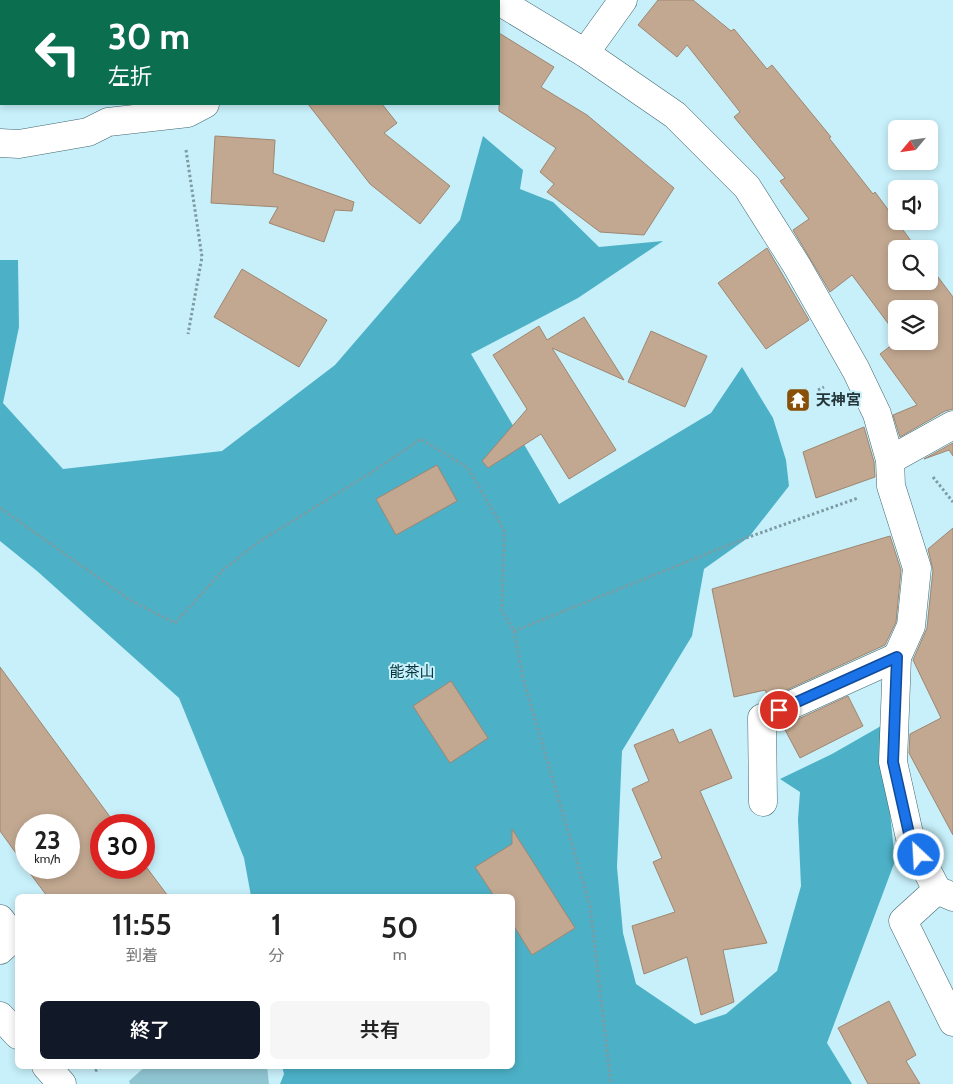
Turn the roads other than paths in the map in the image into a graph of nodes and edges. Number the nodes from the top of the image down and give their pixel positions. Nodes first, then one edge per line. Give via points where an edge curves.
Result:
1 (623, 0) edge
2 (500, 2) edge
3 (585, 53) junction
4 (197, 109) edge
5 (114, 113) edge
6 (0, 143) edge
7 (953, 425) edge
8 (891, 473) junction
9 (897, 657) junction
10 (763, 802) dead end
11 (945, 893) edge
12 (0, 919) edge
13 (0, 950) edge
14 (0, 1016) edge
15 (953, 1022) edge
16 (15, 1032) edge
17 (49, 1069) edge
18 (62, 1084) edge

1 - 3 street
2 - 3 street
3 - 8 street via 676,115 747,187 797,266 856,370 878,414
4 - 5 street
5 - 6 street via 88,132 18,144
7 - 8 street
8 - 9 street via 917,568 911,626
9 - 10 street via 762,718
9 - 11 street via 893,762 910,838
11 - 15 street via 903,921
12 - 13 street via 14,937
14 - 16 street
17 - 18 street

